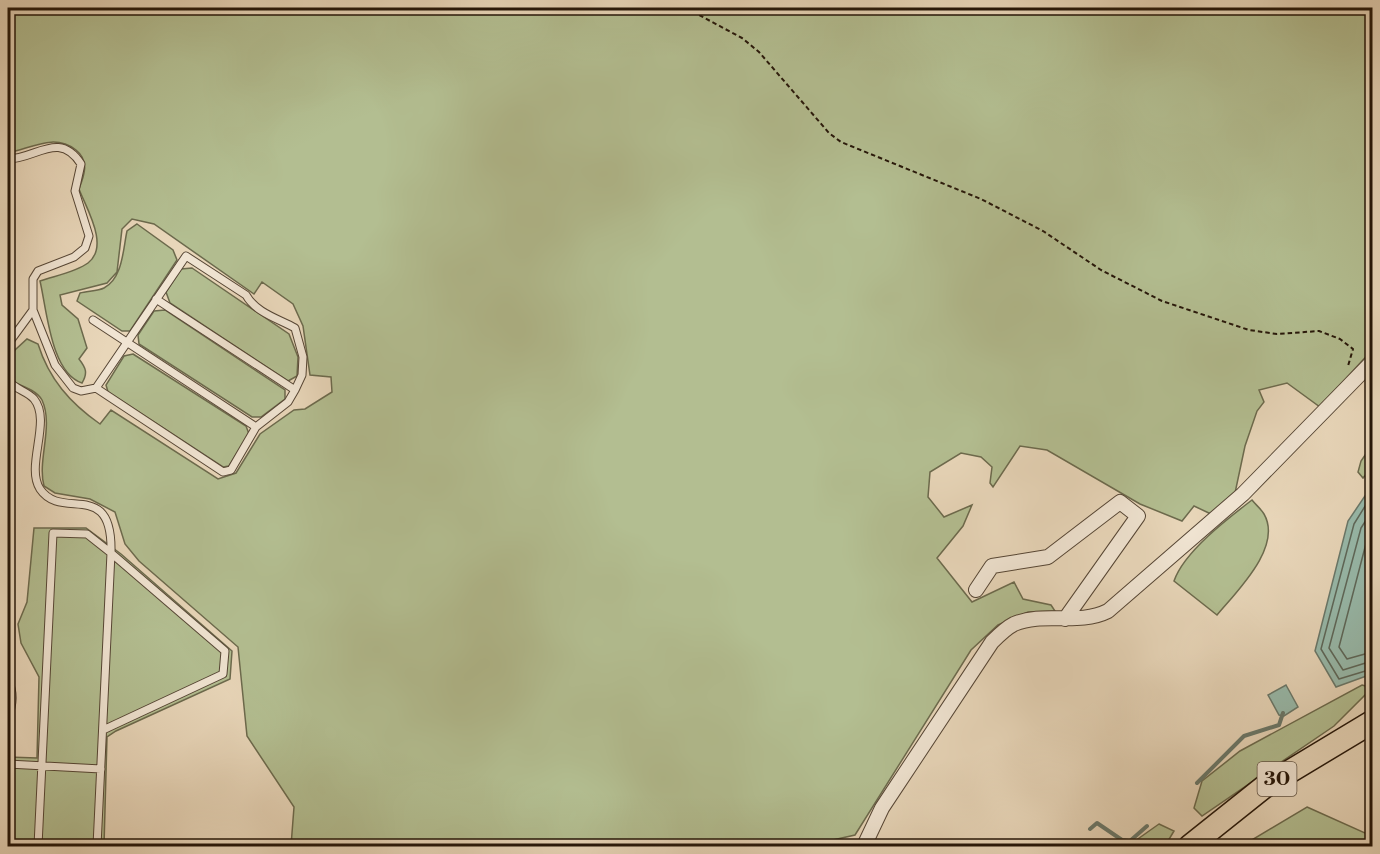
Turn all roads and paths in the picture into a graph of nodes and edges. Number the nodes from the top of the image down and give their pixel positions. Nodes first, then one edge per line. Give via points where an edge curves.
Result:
1 (686, 8) edge
2 (8, 159) edge
3 (156, 299) junction
4 (33, 310) junction
5 (93, 320) dead end
6 (127, 342) junction
7 (8, 344) edge
8 (1372, 362) edge
9 (8, 380) edge
10 (96, 388) junction
11 (295, 390) junction
12 (1340, 396) junction
13 (256, 427) junction
14 (111, 553) junction
15 (976, 590) dead end
16 (1065, 619) junction
17 (8, 679) edge
18 (8, 718) edge
19 (1372, 722) edge
20 (103, 730) junction
21 (1372, 738) edge
22 (8, 764) edge
23 (42, 766) junction
24 (101, 769) junction
25 (38, 846) edge
26 (97, 846) edge
27 (864, 846) edge
28 (1190, 846) edge
29 (1210, 846) edge

1 - 12 path via 742,38 759,52 841,142 981,199 1162,301 1249,330 1277,334 1319,331 1340,339 1353,349
2 - 4 lane via 63,147 81,164 75,191 89,236 85,248 74,257 38,271 33,279
3 - 6 lane
3 - 11 lane
3 - 11 lane via 186,256 220,278 295,328 303,357 302,375
4 - 7 lane
4 - 10 lane via 55,365 73,388
5 - 6 lane
6 - 10 lane
6 - 13 lane
8 - 12 street
9 - 14 lane via 34,398 39,410 35,472 40,489 51,498 102,513 110,522
10 - 13 lane via 223,472 231,470
11 - 13 lane via 288,402
12 - 16 street via 1243,494 1108,611
14 - 20 lane
14 - 20 lane via 225,651 223,674
14 - 23 lane via 87,534 53,532
15 - 16 street via 992,566 1048,557 1120,502 1138,516
16 - 27 street via 1014,624 992,642 882,808
17 - 18 lane via 12,690
19 - 28 highway, 30 via 1264,787
20 - 24 lane
21 - 29 highway, 30 via 1272,797
22 - 23 lane
23 - 24 lane
23 - 25 lane
24 - 26 lane

